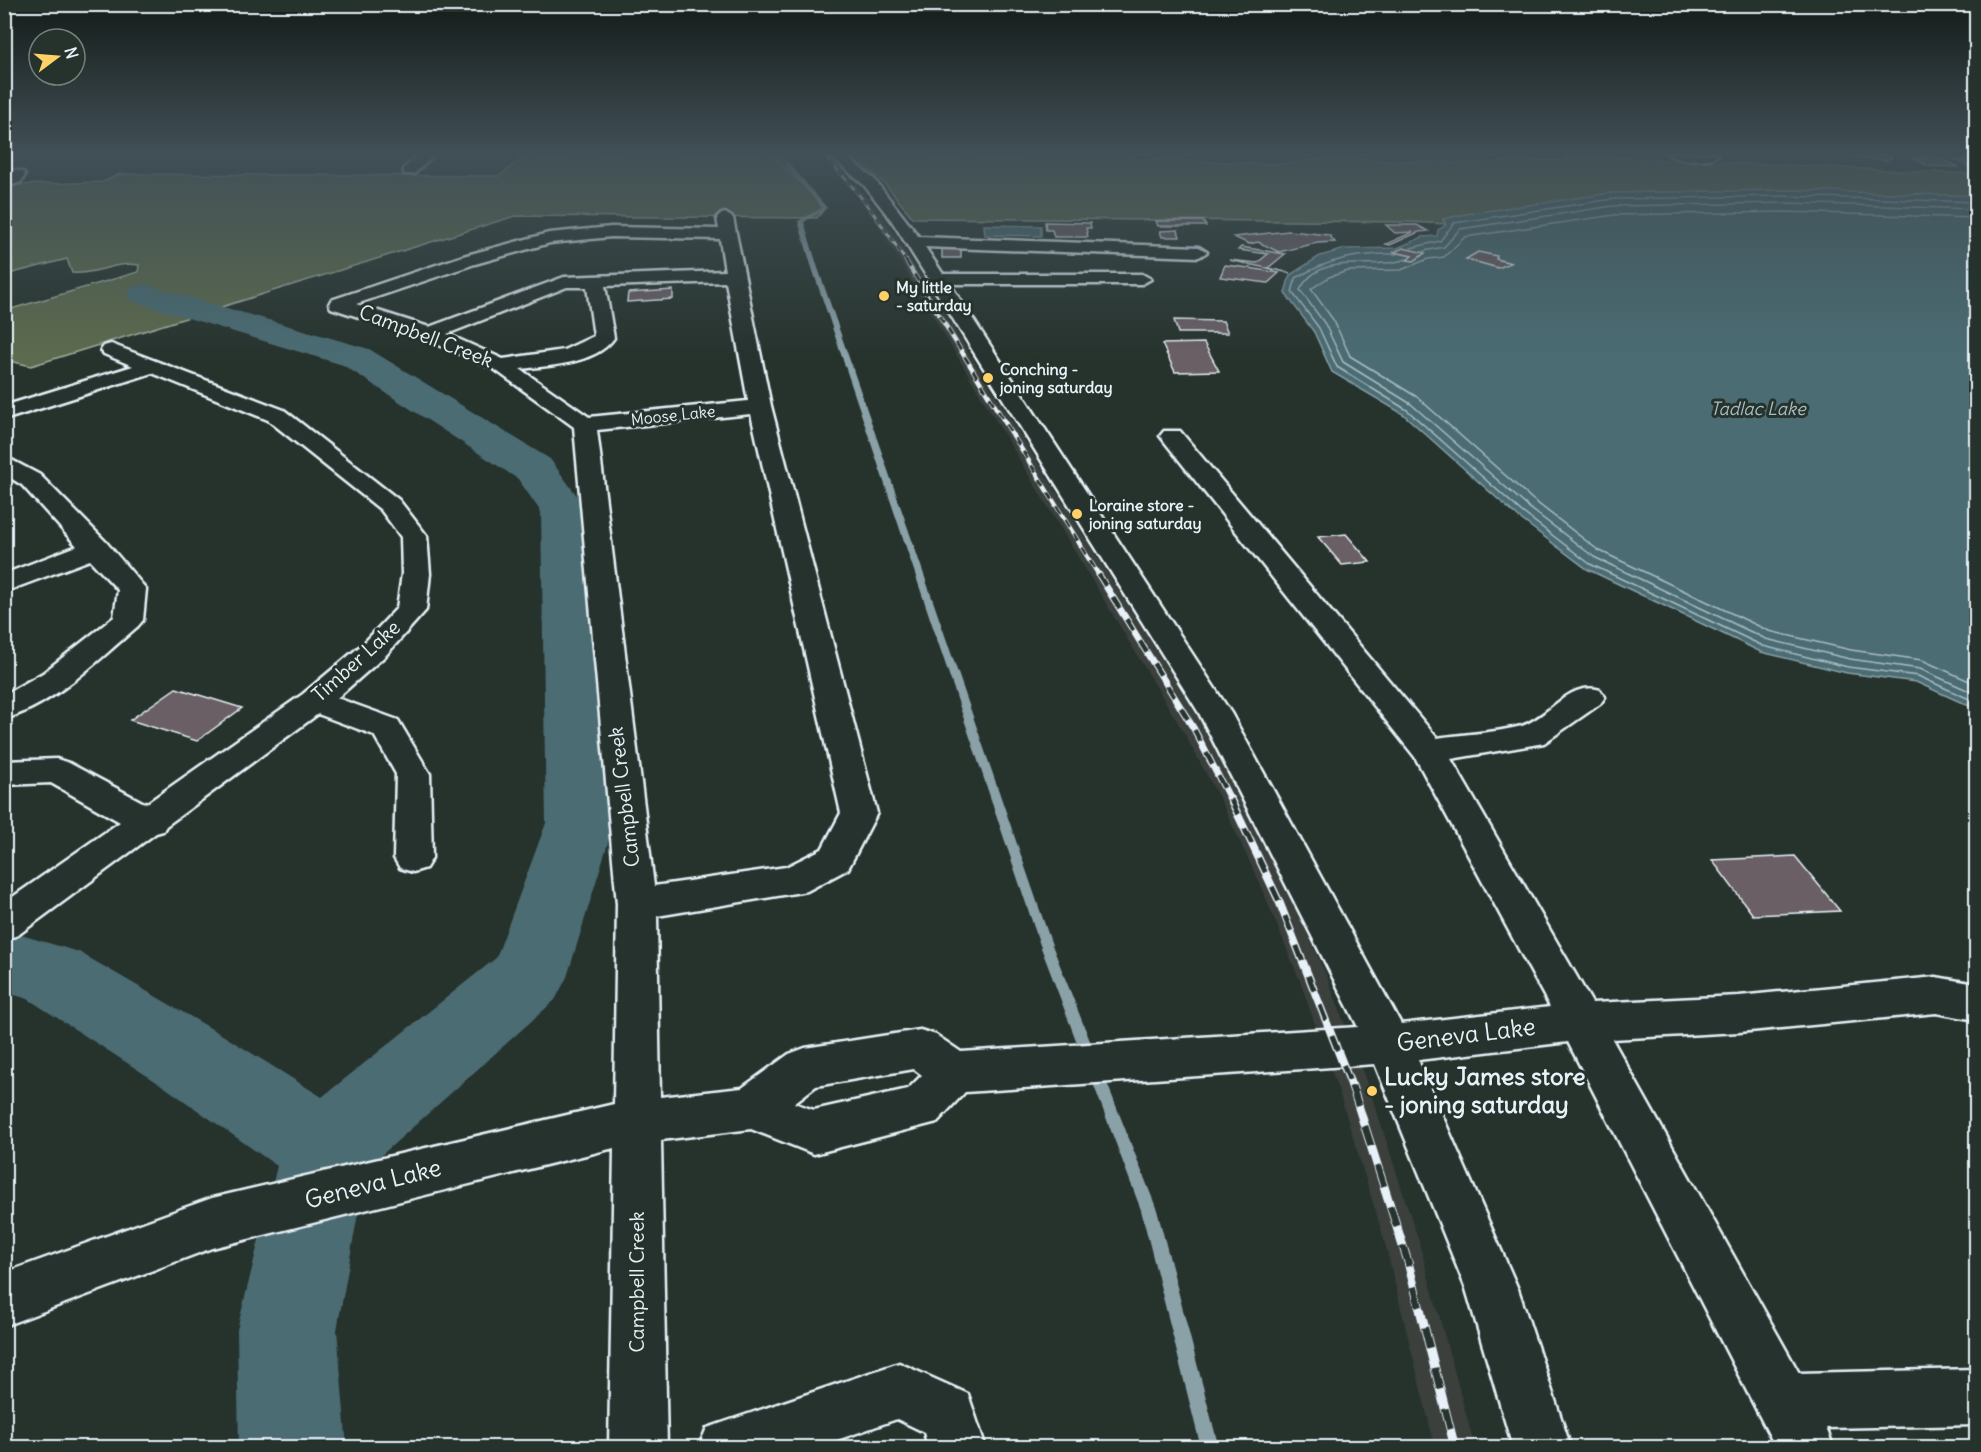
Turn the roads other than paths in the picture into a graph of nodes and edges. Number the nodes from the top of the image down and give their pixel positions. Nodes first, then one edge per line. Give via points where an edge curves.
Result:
1 (900, 222) edge
2 (907, 231) junction
3 (1199, 252) dead end
4 (734, 276) junction
5 (595, 279) junction
6 (937, 279) junction
7 (1142, 279) dead end
8 (430, 334) junction
9 (111, 351) dead end
10 (501, 365) junction
11 (151, 367) junction
12 (760, 406) junction
13 (4, 413) edge
14 (585, 424) junction
15 (1172, 436) dead end
16 (4, 463) edge
17 (31, 480) junction
18 (4, 489) edge
19 (96, 548) junction
20 (4, 584) edge
21 (1589, 697) dead end
22 (315, 701) junction
23 (4, 709) edge
24 (1429, 751) junction
25 (4, 773) edge
26 (150, 822) junction
27 (413, 858) dead end
28 (638, 904) junction
29 (19, 914) edge
30 (1977, 1002) edge
31 (1580, 1022) junction
32 (1389, 1044) junction
33 (954, 1072) junction
34 (751, 1108) junction
35 (636, 1121) junction
36 (4, 1300) edge
37 (1977, 1397) edge
38 (1794, 1424) edge
39 (638, 1448) edge
40 (727, 1448) edge
41 (957, 1448) edge
42 (1542, 1448) edge

1 - 2 street
2 - 3 street
2 - 6 street
4 - 5 street
4 - 8 street, Campbell Creek via 726,226 611,232 549,238 338,304
4 - 12 street
5 - 8 street via 564,282
5 - 10 street via 604,338 594,348
6 - 7 street
6 - 32 street via 1215,713
8 - 10 street, Campbell Creek
9 - 11 street, Timber Lake
10 - 14 street, Campbell Creek
11 - 13 street
11 - 22 street, Timber Lake via 276,415 390,505 414,536 416,574 411,610 375,649
12 - 14 street, Moose Lake
12 - 28 street via 859,813 835,859 793,881
14 - 28 street, Campbell Creek
15 - 24 street
16 - 17 street
17 - 18 street
17 - 19 street
19 - 20 street
19 - 23 street via 132,589 128,620 54,680
21 - 24 street via 1532,735
22 - 26 street, Timber Lake
22 - 27 street via 386,728 413,774
24 - 31 street
25 - 26 street via 57,771
26 - 29 street, Timber Lake
28 - 35 street, Campbell Creek
30 - 31 street, Geneva Lake via 1936,994 1739,1014
31 - 32 street, Geneva Lake
31 - 38 street
32 - 33 street, Geneva Lake
32 - 42 street via 1492,1289
33 - 34 street via 920,1049 805,1068
33 - 34 street, Geneva Lake via 921,1107 814,1132
34 - 35 street, Geneva Lake
35 - 36 street, Geneva Lake via 212,1223
35 - 39 street, Campbell Creek
37 - 38 street
40 - 41 street via 899,1391 948,1414

